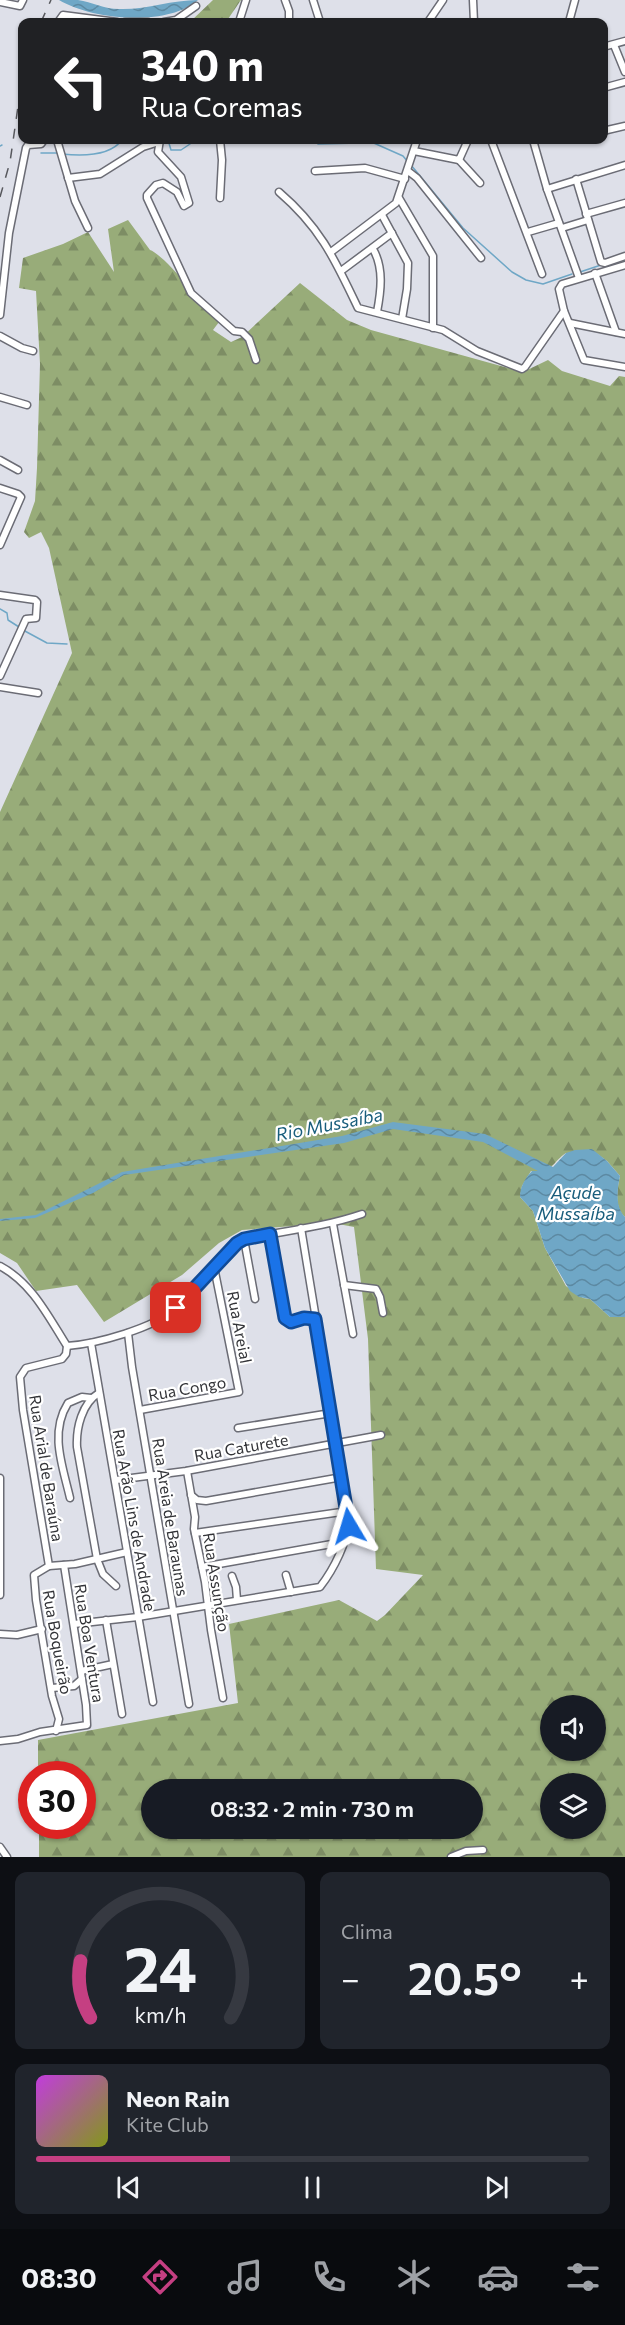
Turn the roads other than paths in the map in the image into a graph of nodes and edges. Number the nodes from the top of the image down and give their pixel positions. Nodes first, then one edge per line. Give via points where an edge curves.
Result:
1 (23, 0) edge
2 (246, 0) edge
3 (285, 0) edge
4 (313, 0) edge
5 (442, 0) edge
6 (473, 0) edge
7 (575, 0) edge
8 (0, 2) edge
9 (196, 6) dead end
10 (61, 18) edge
11 (86, 18) edge
12 (180, 18) edge
13 (240, 18) edge
14 (290, 18) edge
15 (320, 18) edge
16 (431, 18) edge
17 (474, 18) edge
18 (570, 18) edge
19 (625, 41) edge
20 (614, 45) junction
21 (608, 46) edge
22 (625, 72) edge
23 (625, 82) edge
24 (608, 87) edge
25 (625, 126) edge
26 (608, 130) edge
27 (40, 144) edge
28 (58, 144) edge
29 (152, 144) edge
30 (159, 144) edge
31 (220, 144) edge
32 (416, 144) edge
33 (466, 144) edge
34 (493, 144) edge
35 (534, 144) edge
36 (414, 151) junction
37 (459, 160) junction
38 (625, 165) edge
39 (410, 166) junction
40 (315, 171) dead end
41 (68, 178) junction
42 (576, 179) junction
43 (405, 180) junction
44 (480, 183) dead end
45 (547, 189) junction
46 (279, 192) dead end
47 (220, 198) dead end
48 (399, 198) junction
49 (625, 203) edge
50 (382, 215) junction
51 (587, 217) junction
52 (561, 225) junction
53 (88, 228) dead end
54 (528, 232) junction
55 (392, 233) junction
56 (372, 249) junction
57 (331, 252) junction
58 (625, 256) edge
59 (481, 258) dead end
60 (625, 265) edge
61 (341, 272) junction
62 (595, 273) junction
63 (542, 274) dead end
64 (579, 278) junction
65 (564, 311) junction
66 (377, 312) junction
67 (0, 315) edge
68 (402, 319) junction
69 (570, 324) junction
70 (433, 328) junction
71 (616, 332) junction
72 (625, 334) edge
73 (0, 336) edge
74 (33, 351) dead end
75 (256, 360) dead end
76 (625, 367) edge
77 (0, 397) edge
78 (27, 405) dead end
79 (0, 460) edge
80 (18, 470) dead end
81 (0, 488) edge
82 (0, 545) edge
83 (0, 595) edge
84 (0, 676) edge
85 (0, 687) edge
86 (38, 693) dead end
87 (362, 1214) dead end
88 (333, 1224) junction
89 (301, 1228) junction
90 (270, 1234) junction
91 (244, 1239) junction
92 (0, 1266) edge
93 (214, 1267) junction
94 (0, 1274) edge
95 (344, 1285) junction
96 (255, 1299) dead end
97 (383, 1313) dead end
98 (315, 1319) junction
99 (129, 1333) junction
100 (353, 1334) dead end
101 (92, 1342) junction
102 (67, 1346) junction
103 (239, 1392) joint
104 (99, 1393) junction
105 (91, 1398) junction
106 (140, 1410) junction
107 (331, 1413) junction
108 (238, 1428) dead end
109 (381, 1435) dead end
110 (335, 1444) junction
111 (187, 1471) junction
112 (152, 1475) junction
113 (342, 1477) junction
114 (0, 1478) edge
115 (116, 1480) junction
116 (190, 1494) junction
117 (70, 1498) dead end
118 (348, 1511) junction
119 (195, 1533) junction
120 (343, 1542) junction
121 (127, 1552) junction
122 (97, 1559) junction
123 (64, 1565) junction
124 (49, 1566) junction
125 (202, 1567) junction
126 (285, 1575) dead end
127 (232, 1576) dead end
128 (116, 1586) dead end
129 (291, 1592) junction
130 (0, 1595) edge
131 (237, 1600) junction
132 (209, 1604) junction
133 (172, 1610) junction
134 (138, 1617) junction
135 (106, 1620) junction
136 (74, 1624) junction
137 (42, 1629) junction
138 (0, 1634) edge
139 (113, 1664) junction
140 (81, 1671) junction
141 (82, 1679) junction
142 (52, 1688) junction
143 (223, 1698) dead end
144 (153, 1702) dead end
145 (189, 1704) dead end
146 (122, 1714) dead end
147 (56, 1731) junction
148 (0, 1742) edge
149 (0, 1847) edge
150 (483, 1850) dead end
151 (7, 1857) edge
152 (451, 1857) edge

1 - 8 street via 20,6
2 - 13 street
3 - 14 street
4 - 15 street
5 - 16 street
6 - 17 street
7 - 18 street
9 - 12 street
10 - 11 street via 63,15
19 - 20 street
20 - 21 street
20 - 22 street
23 - 24 street
25 - 26 street
27 - 67 street via 28,145 9,233
28 - 41 street
29 - 41 street via 100,174
30 - 75 street via 158,152 181,177 189,203 184,206 179,194 162,183 147,198 191,293 234,331 243,333
31 - 47 street
32 - 36 street
33 - 37 street
34 - 54 street
35 - 45 street
36 - 37 street
36 - 39 street
37 - 44 street
38 - 42 street
39 - 43 street
39 - 59 street
40 - 43 street via 370,168
41 - 53 street
42 - 45 street
42 - 51 street
43 - 48 street
45 - 52 street
46 - 57 street via 315,227
48 - 50 street
48 - 70 street via 433,256
49 - 51 street
50 - 55 street
50 - 57 street
51 - 52 street
51 - 58 street via 601,262
52 - 54 street
52 - 64 street
54 - 63 street
55 - 56 street
55 - 68 street via 408,263
56 - 61 street
56 - 66 street via 380,270
57 - 61 street
60 - 62 street
61 - 66 street via 358,308
62 - 64 street
62 - 71 street
64 - 65 street via 559,287
65 - 69 street
65 - 70 street via 523,369
66 - 68 street
68 - 70 street
69 - 71 street
69 - 76 street via 585,361
71 - 72 street
73 - 74 street
77 - 78 street
79 - 80 street
81 - 82 street via 21,496
83 - 84 street via 37,601 36,619 27,618
85 - 86 street
87 - 88 street
88 - 89 street
88 - 95 street
89 - 90 street
89 - 98 street
90 - 91 street
90 - 98 street via 285,1318 291,1322
91 - 93 street
91 - 96 street
92 - 94 street
92 - 102 street via 23,1280
93 - 99 street via 166,1316
93 - 103 street, Rua Areial
95 - 97 street via 378,1291
95 - 100 street
98 - 107 street
99 - 101 street
99 - 106 street, Rua Areia de Baraunas
101 - 102 street
101 - 104 street, Rua Arão Lins de Andrade
102 - 124 street, Rua Arial de Baraúna via 62,1359 26,1368 21,1373 26,1430
103 - 106 street, Rua Congo
104 - 105 street
104 - 115 street, Rua Arão Lins de Andrade
105 - 117 street via 82,1396 68,1403 58,1425
105 - 122 street via 80,1421 77,1441
106 - 112 street, Rua Areia de Baraunas
107 - 108 street
107 - 110 street
109 - 110 street, Rua Caturete
110 - 111 street, Rua Caturete
110 - 113 street
111 - 112 street, Rua Caturete
111 - 116 street, Rua Assunção
112 - 115 street, Rua Caturete
112 - 133 street, Rua Areia de Baraunas
113 - 116 street via 206,1501
113 - 118 street
114 - 130 street
115 - 121 street, Rua Arão Lins de Andrade
116 - 119 street, Rua Assunção
118 - 119 street
118 - 120 street via 348,1531
119 - 125 street, Rua Assunção
120 - 125 street
120 - 129 street via 320,1587
121 - 122 street
121 - 134 street, Rua Arão Lins de Andrade
122 - 123 street
122 - 128 street via 106,1578
123 - 124 street
123 - 136 street, Rua Boa Ventura
124 - 137 street, Rua Boqueirão via 33,1578
125 - 132 street, Rua Assunção
126 - 129 street
127 - 131 street
129 - 131 street
131 - 132 street
132 - 133 street
132 - 143 street, Rua Assunção
133 - 134 street
133 - 145 street, Rua Areia de Baraunas
134 - 135 street
134 - 144 street, Rua Arão Lins de Andrade
135 - 136 street
135 - 139 street
136 - 140 street, Rua Boa Ventura
137 - 138 street via 17,1635
137 - 142 street, Rua Boqueirão
139 - 140 street
139 - 146 street
140 - 141 street, Rua Boa Ventura
141 - 142 street via 74,1686
141 - 147 street, Rua Boa Ventura via 87,1725
142 - 147 street, Rua Boqueirão via 59,1719
147 - 148 street
149 - 151 street
150 - 152 street

